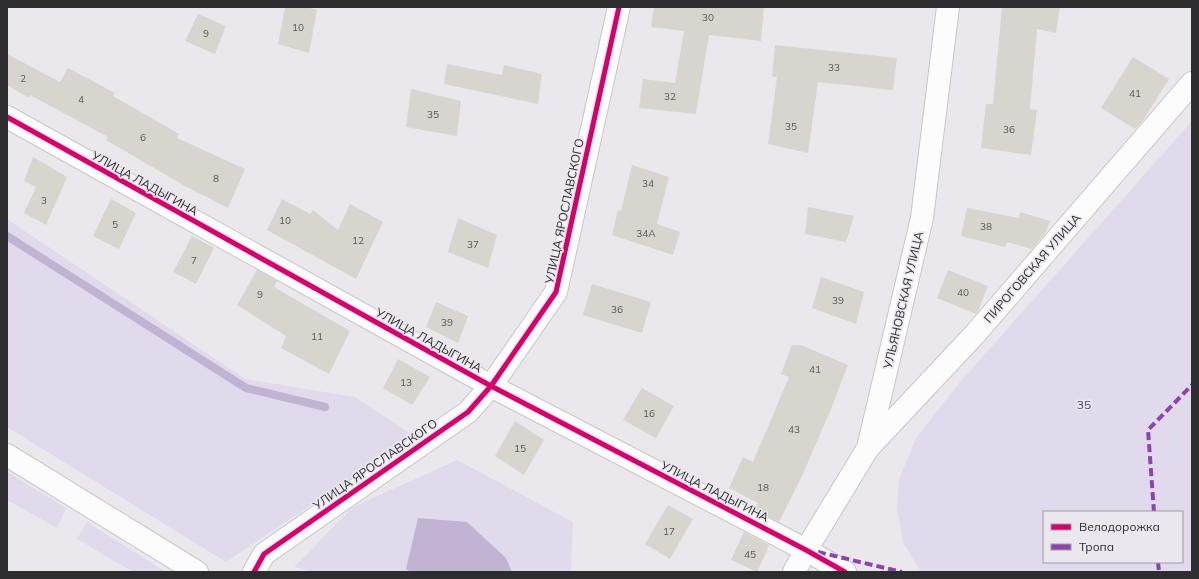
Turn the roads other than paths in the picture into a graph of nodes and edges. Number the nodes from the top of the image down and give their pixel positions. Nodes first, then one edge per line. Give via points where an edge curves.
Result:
1 (619, 7) edge
2 (948, 7) edge
3 (1192, 84) edge
4 (7, 117) edge
5 (491, 386) junction
6 (868, 448) junction
7 (7, 454) edge
8 (806, 550) junction
9 (197, 572) edge
10 (254, 572) edge
11 (794, 572) edge
12 (844, 572) edge

1 - 5 street, УЛИЦА ЯРОСЛАВСКОГО via 556,292
2 - 6 street, УЛЬЯНОВСКАЯ УЛИЦА via 922,218
3 - 6 street, ПИРОГОВСКАЯ УЛИЦА via 975,334
4 - 5 street, УЛИЦА ЛАДЫГИНА
5 - 8 street, УЛИЦА ЛАДЫГИНА
5 - 10 street, УЛИЦА ЯРОСЛАВСКОГО via 468,412 264,554
6 - 8 street, УЛЬЯНОВСКАЯ УЛИЦА
7 - 9 street
8 - 11 street, УЛЬЯНОВСКАЯ УЛИЦА
8 - 12 street, УЛИЦА ЛАДЫГИНА

